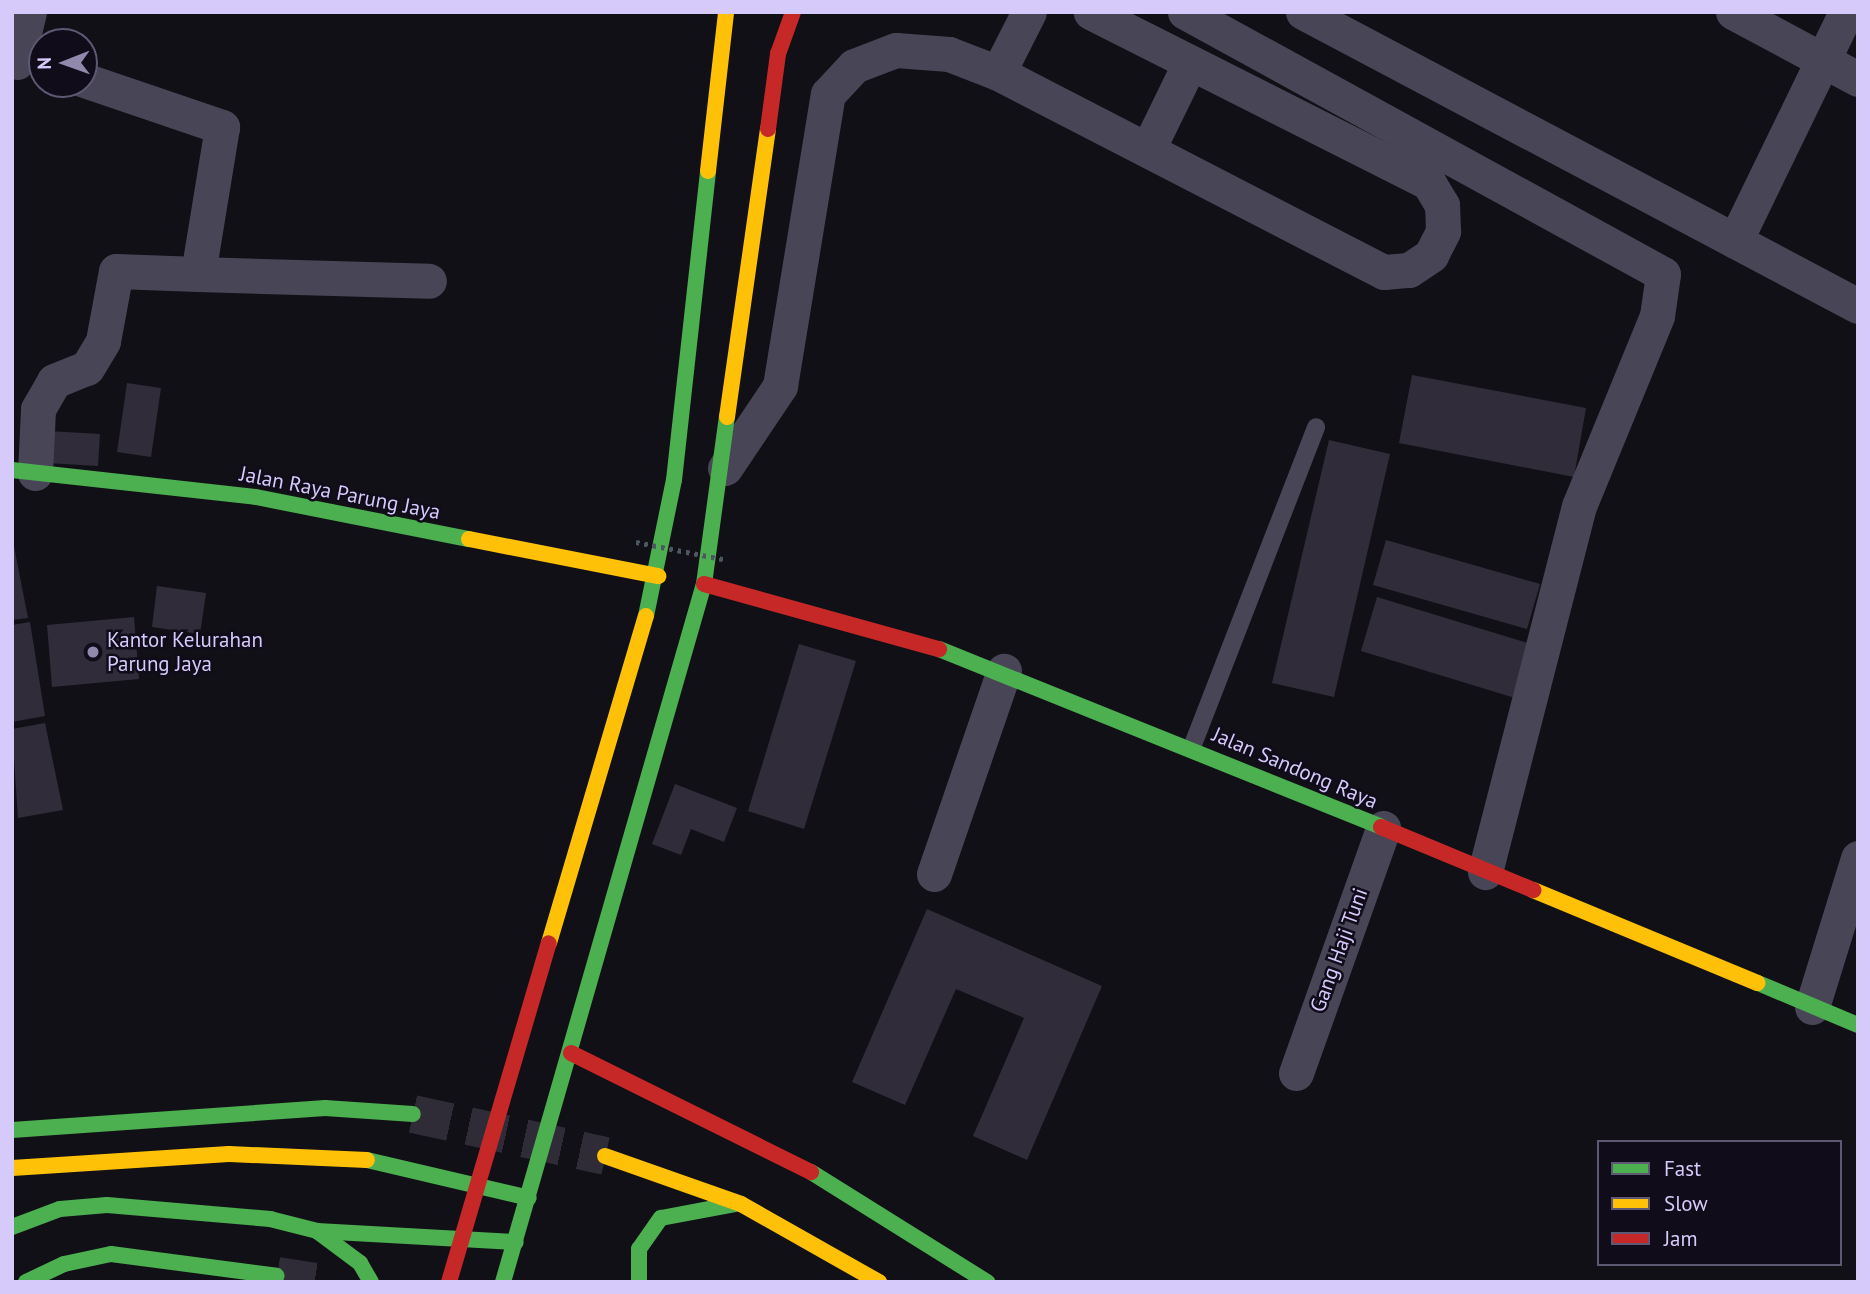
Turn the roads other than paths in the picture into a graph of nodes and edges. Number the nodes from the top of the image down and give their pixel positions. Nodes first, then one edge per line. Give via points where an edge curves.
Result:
1 (29, 12) edge
2 (726, 12) edge
3 (793, 12) edge
4 (1029, 12) edge
5 (1091, 12) edge
6 (1185, 12) edge
7 (1304, 12) edge
8 (1733, 12) edge
9 (1846, 12) edge
10 (1821, 59) junction
11 (24, 63) edge
12 (1190, 63) junction
13 (998, 74) junction
14 (1858, 79) edge
15 (98, 85) edge
16 (1148, 149) junction
17 (1735, 241) junction
18 (198, 274) junction
19 (429, 281) dead end
20 (1858, 306) edge
21 (1316, 427) dead end
22 (725, 468) junction
23 (24, 472) edge
24 (658, 576) junction
25 (705, 584) junction
26 (1004, 671) junction
27 (1192, 747) junction
28 (1383, 828) junction
29 (1858, 858) edge
30 (1485, 872) junction
31 (934, 874) dead end
32 (1812, 1007) junction
33 (1858, 1025) edge
34 (571, 1054) junction
35 (1296, 1073) dead end
36 (413, 1114) tunnel mouth
37 (12, 1130) edge
38 (605, 1156) tunnel mouth
39 (12, 1168) edge
40 (480, 1183) junction
41 (529, 1198) junction
42 (741, 1204) junction
43 (12, 1227) edge
44 (317, 1231) junction
45 (463, 1239) junction
46 (516, 1242) junction
47 (277, 1276) dead end
48 (26, 1282) edge
49 (371, 1282) edge
50 (449, 1282) edge
51 (503, 1282) edge
52 (639, 1282) edge
53 (879, 1282) edge
54 (987, 1282) edge

1 - 11 street
2 - 24 main road
3 - 22 main road via 778,54
4 - 13 street
5 - 12 street
6 - 30 street via 1663,274 1657,316 1579,506
7 - 17 street
8 - 10 street
9 - 10 street
10 - 14 street
10 - 17 street
12 - 16 street
12 - 16 street via 1429,183 1442,205 1443,232 1420,262 1384,272
13 - 16 street
13 - 22 street via 949,54 896,50 854,66 828,94 780,386
15 - 18 street via 222,127
17 - 20 street
18 - 19 street
18 - 23 street via 116,271 103,341 87,368 54,381 38,409
21 - 27 lane
22 - 25 main road
23 - 24 main road, Jalan Raya Parung Jaya via 256,497
24 - 40 main road
25 - 26 main road, Jalan Sandong Raya via 902,636
25 - 34 main road
26 - 27 main road, Jalan Sandong Raya
26 - 31 street
27 - 28 main road, Jalan Sandong Raya
28 - 30 main road, Jalan Sandong Raya
28 - 35 street, Gang Haji Tuni
29 - 32 street
30 - 32 main road, Jalan Sandong Raya
32 - 33 main road, Jalan Sandong Raya
34 - 41 main road
34 - 54 main road via 782,1154
36 - 37 main road via 325,1108
38 - 42 main road
39 - 40 main road via 229,1154 335,1156
40 - 41 main road
40 - 45 main road
41 - 46 main road
42 - 52 main road via 661,1218 639,1249
42 - 53 main road
43 - 44 main road via 60,1209 107,1205 214,1211
44 - 45 main road
44 - 49 main road via 360,1263
45 - 46 main road
45 - 50 main road
46 - 51 main road
47 - 48 main road via 111,1254 64,1264

